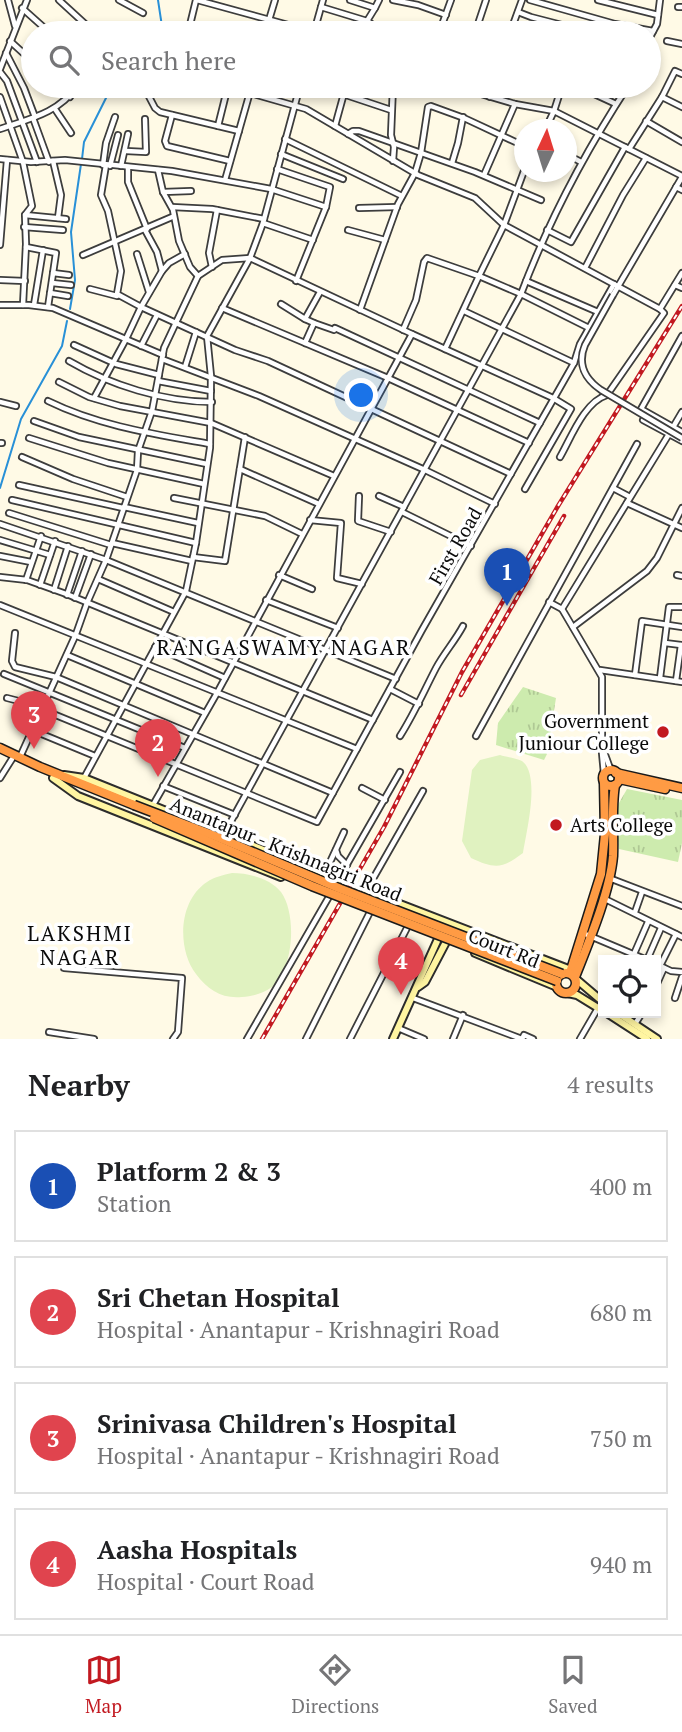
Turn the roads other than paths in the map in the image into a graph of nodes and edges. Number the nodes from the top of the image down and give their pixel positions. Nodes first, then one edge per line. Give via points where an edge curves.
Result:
1 (8, 0) edge
2 (27, 0) edge
3 (59, 0) edge
4 (70, 0) edge
5 (119, 0) edge
6 (197, 0) edge
7 (275, 0) edge
8 (323, 0) edge
9 (350, 0) edge
10 (379, 0) edge
11 (393, 0) edge
12 (451, 0) edge
13 (486, 0) edge
14 (522, 0) edge
15 (530, 0) edge
16 (598, 0) edge
17 (653, 0) edge
18 (660, 1) edge
19 (419, 3) edge
20 (67, 7) junction
21 (321, 7) junction
22 (22, 8) junction
23 (375, 8) junction
24 (518, 12) junction
25 (142, 13) dead end
26 (446, 15) junction
27 (658, 15) junction
28 (269, 20) junction
29 (37, 21) edge
30 (82, 21) edge
31 (191, 21) edge
32 (272, 21) edge
33 (317, 21) edge
34 (359, 21) edge
35 (368, 21) edge
36 (444, 21) edge
37 (479, 21) edge
38 (515, 21) edge
39 (544, 21) edge
40 (604, 21) edge
41 (656, 21) edge
42 (15, 27) junction
43 (10, 41) junction
44 (667, 41) dead end
45 (682, 44) edge
46 (21, 51) edge
47 (5, 53) junction
48 (0, 70) edge
49 (682, 74) edge
50 (21, 83) edge
51 (0, 97) edge
52 (662, 97) junction
53 (27, 98) edge
54 (68, 98) edge
55 (150, 98) edge
56 (224, 98) edge
57 (248, 98) edge
58 (271, 98) edge
59 (297, 98) edge
60 (342, 98) edge
61 (355, 98) edge
62 (392, 98) edge
63 (493, 98) edge
64 (558, 98) edge
65 (603, 98) edge
66 (620, 98) edge
67 (515, 104) junction
68 (616, 104) junction
69 (295, 105) junction
70 (682, 107) edge
71 (55, 108) junction
72 (391, 110) junction
73 (554, 111) junction
74 (172, 115) junction
75 (115, 117) dead end
76 (463, 117) junction
77 (34, 118) junction
78 (145, 119) dead end
79 (550, 119) edge
80 (646, 121) junction
81 (22, 122) junction
82 (10, 126) junction
83 (218, 126) junction
84 (335, 126) junction
85 (0, 129) edge
86 (239, 131) junction
87 (71, 133) dead end
88 (597, 133) junction
89 (128, 134) dead end
90 (348, 134) junction
91 (118, 135) dead end
92 (503, 135) junction
93 (285, 139) junction
94 (514, 141) edge
95 (682, 142) edge
96 (394, 144) junction
97 (627, 148) junction
98 (126, 151) junction
99 (421, 153) junction
100 (281, 154) junction
101 (646, 158) junction
102 (0, 159) edge
103 (7, 160) junction
104 (577, 160) edge
105 (51, 161) junction
106 (230, 161) junction
107 (393, 161) junction
108 (23, 162) junction
109 (37, 162) junction
110 (581, 162) junction
111 (452, 163) junction
112 (106, 165) junction
113 (121, 166) junction
114 (128, 167) junction
115 (277, 169) junction
116 (158, 170) junction
117 (415, 173) junction
118 (484, 175) junction
119 (682, 177) edge
120 (343, 179) dead end
121 (225, 180) junction
122 (520, 182) edge
123 (676, 187) junction
124 (517, 188) junction
125 (271, 189) junction
126 (682, 190) edge
127 (191, 191) dead end
128 (163, 192) junction
129 (402, 196) junction
130 (541, 200) dead end
131 (1, 204) edge
132 (172, 207) junction
133 (326, 207) junction
134 (397, 207) junction
135 (359, 208) dead end
136 (217, 210) junction
137 (25, 215) junction
138 (173, 217) junction
139 (58, 218) junction
140 (66, 219) dead end
141 (264, 221) junction
142 (504, 225) junction
143 (24, 227) junction
144 (146, 229) junction
145 (63, 230) dead end
146 (348, 230) dead end
147 (547, 230) junction
148 (0, 232) edge
149 (313, 240) junction
150 (385, 240) junction
151 (115, 242) junction
152 (540, 244) junction
153 (0, 245) edge
154 (26, 247) junction
155 (43, 250) junction
156 (137, 254) dead end
157 (185, 254) junction
158 (83, 255) dead end
159 (250, 258) junction
160 (212, 267) junction
161 (585, 268) junction
162 (162, 271) junction
163 (682, 273) edge
164 (53, 274) junction
165 (69, 275) dead end
166 (198, 276) junction
167 (480, 276) junction
168 (0, 280) edge
169 (24, 281) junction
170 (296, 281) junction
171 (526, 281) junction
172 (52, 283) junction
173 (71, 285) dead end
174 (616, 285) junction
175 (675, 285) junction
176 (682, 288) edge
177 (90, 289) dead end
178 (149, 292) junction
179 (320, 292) junction
180 (50, 293) junction
181 (521, 294) junction
182 (68, 296) dead end
183 (117, 296) junction
184 (281, 304) dead end
185 (0, 305) edge
186 (23, 305) junction
187 (34, 305) junction
188 (48, 307) junction
189 (141, 307) junction
190 (222, 309) junction
191 (660, 309) junction
192 (360, 310) junction
193 (464, 311) junction
194 (598, 312) junction
195 (157, 315) junction
196 (305, 318) junction
197 (314, 323) junction
198 (176, 324) junction
199 (589, 328) junction
200 (501, 329) junction
201 (403, 330) junction
202 (196, 332) junction
203 (412, 334) junction
204 (206, 336) junction
205 (682, 336) edge
206 (126, 340) junction
207 (305, 343) junction
208 (74, 345) dead end
209 (141, 346) junction
210 (445, 349) junction
211 (162, 357) junction
212 (400, 357) junction
213 (69, 361) dead end
214 (112, 362) junction
215 (574, 363) junction
216 (482, 365) junction
217 (185, 367) junction
218 (211, 376) junction
219 (158, 378) junction
220 (388, 378) junction
221 (103, 379) junction
222 (59, 382) dead end
223 (469, 389) junction
224 (211, 391) junction
225 (155, 393) junction
226 (94, 398) junction
227 (553, 398) junction
228 (48, 401) dead end
229 (0, 402) edge
230 (212, 402) junction
231 (16, 406) dead end
232 (370, 410) junction
233 (458, 410) junction
234 (152, 411) junction
235 (682, 412) edge
236 (643, 420) dead end
237 (34, 421) dead end
238 (211, 423) junction
239 (540, 423) junction
240 (673, 427) junction
241 (145, 432) junction
242 (682, 432) edge
243 (669, 434) junction
244 (245, 436) junction
245 (29, 438) dead end
246 (355, 439) junction
247 (441, 440) junction
248 (682, 440) edge
249 (529, 443) junction
250 (210, 444) junction
251 (637, 444) dead end
252 (138, 451) junction
253 (22, 457) dead end
254 (560, 457) dead end
255 (207, 464) junction
256 (240, 469) junction
257 (425, 470) junction
258 (137, 471) junction
259 (512, 474) junction
260 (334, 476) junction
261 (204, 484) junction
262 (19, 485) dead end
263 (613, 488) junction
264 (525, 489) dead end
265 (359, 496) dead end
266 (379, 496) dead end
267 (127, 497) junction
268 (631, 497) junction
269 (174, 498) dead end
270 (12, 500) dead end
271 (202, 503) junction
272 (495, 503) junction
273 (627, 503) junction
274 (319, 504) junction
275 (124, 507) junction
276 (682, 508) edge
277 (403, 509) junction
278 (234, 510) junction
279 (9, 513) dead end
280 (310, 520) junction
281 (198, 523) junction
282 (0, 524) edge
283 (673, 524) junction
284 (118, 525) junction
285 (682, 528) edge
286 (391, 532) junction
287 (302, 534) junction
288 (41, 536) junction
289 (0, 540) edge
290 (55, 541) junction
291 (196, 543) junction
292 (112, 544) junction
293 (68, 546) junction
294 (471, 546) junction
295 (36, 550) junction
296 (82, 551) junction
297 (91, 554) junction
298 (50, 555) junction
299 (0, 556) edge
300 (192, 559) junction
301 (106, 560) junction
302 (31, 562) junction
303 (279, 575) junction
304 (0, 577) edge
305 (98, 579) junction
306 (26, 580) junction
307 (362, 584) junction
308 (40, 585) junction
309 (312, 589) dead end
310 (54, 590) junction
311 (186, 591) junction
312 (67, 595) junction
313 (75, 598) junction
314 (266, 600) junction
315 (549, 602) junction
316 (87, 603) junction
317 (0, 605) edge
318 (682, 607) edge
319 (562, 609) junction
320 (174, 611) junction
321 (255, 622) junction
322 (667, 625) junction
323 (463, 626) dead end
324 (573, 627) junction
325 (682, 627) edge
326 (338, 628) junction
327 (15, 632) dead end
328 (163, 632) junction
329 (76, 634) junction
330 (665, 643) junction
331 (682, 645) edge
332 (155, 647) junction
333 (327, 649) junction
334 (67, 655) junction
335 (233, 663) junction
336 (146, 664) junction
337 (599, 670) junction
338 (4, 674) dead end
339 (635, 675) junction
340 (56, 677) junction
341 (225, 678) junction
342 (660, 678) junction
343 (396, 679) junction
344 (679, 681) edge
345 (135, 684) junction
346 (390, 689) junction
347 (49, 691) junction
348 (304, 691) junction
349 (217, 693) junction
350 (7, 698) dead end
351 (419, 704) junction
352 (124, 706) junction
353 (41, 708) junction
354 (205, 713) junction
355 (116, 720) junction
356 (373, 720) junction
357 (287, 721) junction
358 (32, 730) junction
359 (107, 735) junction
360 (193, 735) junction
361 (400, 736) dead end
362 (476, 736) dead end
363 (0, 747) edge
364 (185, 748) junction
365 (357, 749) junction
366 (0, 753) edge
367 (95, 756) junction
368 (16, 758) junction
369 (264, 762) junction
370 (175, 765) junction
371 (400, 772) dead end
372 (54, 775) junction
373 (612, 777) junction
374 (0, 778) edge
375 (84, 778) junction
376 (163, 786) junction
377 (362, 788) dead end
378 (682, 790) edge
379 (423, 791) dead end
380 (333, 793) junction
381 (247, 794) junction
382 (385, 800) junction
383 (152, 806) junction
384 (235, 815) junction
385 (344, 832) dead end
386 (224, 835) junction
387 (336, 849) junction
388 (331, 860) dead end
389 (348, 866) junction
390 (609, 878) junction
391 (338, 880) junction
392 (366, 891) junction
393 (642, 892) junction
394 (330, 895) junction
395 (603, 898) junction
396 (682, 906) edge
397 (371, 910) junction
398 (635, 912) junction
399 (648, 922) junction
400 (408, 926) junction
401 (661, 928) junction
402 (676, 934) junction
403 (587, 935) junction
404 (682, 937) edge
405 (442, 941) junction
406 (634, 954) joint
407 (649, 955) edge
408 (661, 964) edge
409 (661, 966) edge
410 (64, 968) dead end
411 (682, 974) edge
412 (567, 977) junction
413 (568, 993) junction
414 (413, 998) junction
415 (675, 998) dead end
416 (598, 1004) edge
417 (598, 1006) edge
418 (463, 1015) junction
419 (598, 1015) edge
420 (616, 1018) edge
421 (626, 1018) edge
422 (639, 1018) edge
423 (635, 1024) junction
424 (398, 1028) junction
425 (49, 1032) dead end
426 (642, 1038) edge
427 (94, 1039) edge
428 (173, 1039) edge
429 (247, 1039) edge
430 (306, 1039) edge
431 (350, 1039) edge
432 (393, 1039) edge
433 (424, 1039) edge
434 (453, 1039) edge
435 (522, 1039) edge
436 (533, 1039) edge
437 (580, 1039) edge
438 (657, 1039) edge

1 - 42 street
2 - 22 street
3 - 20 street
4 - 20 street
5 - 25 street
6 - 28 street
6 - 31 street
7 - 28 street
8 - 21 street
9 - 23 street
10 - 23 street
11 - 19 street
12 - 26 street
13 - 37 street
14 - 24 street
15 - 40 street
16 - 27 street
17 - 18 street
18 - 27 street
19 - 26 street
20 - 30 street
21 - 33 street
21 - 34 street
22 - 29 street
22 - 42 street
23 - 35 street
24 - 38 street
24 - 39 street
26 - 36 street
27 - 41 street
28 - 32 street
42 - 43 street
43 - 46 street
43 - 47 street
44 - 45 street
47 - 48 street
47 - 50 street
48 - 81 street
49 - 52 street via 675,71
51 - 82 street
52 - 70 street
52 - 80 street
53 - 77 street
54 - 71 street
55 - 74 street via 157,110
56 - 83 street
57 - 86 street
58 - 69 street
59 - 69 street
60 - 84 street
61 - 72 street
62 - 72 street
63 - 67 street
64 - 73 street
65 - 68 street
66 - 68 street
67 - 73 street
67 - 92 street
68 - 88 street
69 - 84 street
69 - 93 street
71 - 77 street
71 - 87 street
72 - 96 street
73 - 79 street
73 - 88 street
74 - 83 street
74 - 106 street via 167,146
75 - 112 street via 106,145
76 - 92 street
76 - 99 street via 428,107
76 - 111 street
77 - 81 street
77 - 105 street
78 - 98 street via 146,152
80 - 95 street
80 - 97 street
81 - 82 street
81 - 109 street
82 - 85 street
82 - 108 street
83 - 86 street
84 - 90 street
86 - 106 street
88 - 97 street
88 - 110 street
89 - 98 street
90 - 96 street via 359,131
90 - 107 street
91 - 112 street
92 - 94 street
92 - 118 street
93 - 100 street
93 - 129 street
96 - 99 street
96 - 107 street
97 - 101 street
97 - 147 street via 570,242
98 - 113 street
99 - 111 street
99 - 117 street
100 - 115 street
100 - 120 street
101 - 119 street
101 - 161 street
102 - 103 street
103 - 108 street
103 - 131 street
104 - 110 street
105 - 109 street
105 - 112 street
105 - 139 street via 61,191
106 - 121 street
107 - 117 street
108 - 109 street
108 - 137 street via 32,206
110 - 147 street
111 - 118 street
112 - 113 street
112 - 151 street via 101,195
113 - 114 street
114 - 116 street
114 - 144 street via 128,182
115 - 125 street
115 - 133 street via 330,187
116 - 121 street
116 - 128 street
117 - 129 street
117 - 142 street via 475,198
118 - 124 street
119 - 123 street
121 - 125 street
122 - 124 street
123 - 126 street
123 - 174 street
124 - 130 street
124 - 142 street
125 - 133 street
125 - 141 street
127 - 128 street
128 - 132 street
129 - 134 street
131 - 148 street
132 - 136 street
132 - 138 street
133 - 149 street
134 - 135 street
134 - 150 street
136 - 141 street
136 - 160 street via 209,253
137 - 139 street
137 - 143 street
138 - 144 street
138 - 157 street
139 - 140 street
141 - 149 street
141 - 159 street
142 - 152 street
142 - 167 street
143 - 145 street
143 - 154 street
144 - 151 street
144 - 162 street
146 - 150 street
147 - 152 street
148 - 153 street
149 - 170 street
150 - 192 street
151 - 158 street
151 - 183 street via 121,273
152 - 161 street
152 - 171 street
154 - 155 street
154 - 169 street
155 - 164 street via 56,253
155 - 187 street
156 - 178 street
157 - 162 street
157 - 166 street
159 - 160 street via 222,260
159 - 170 street
159 - 190 street
160 - 166 street
161 - 174 street
162 - 178 street
163 - 175 street
164 - 165 street
164 - 172 street
166 - 198 street
167 - 181 street
167 - 193 street
167 - 201 street via 427,258
168 - 169 street
169 - 186 street
170 - 179 street
171 - 181 street
171 - 194 street
172 - 173 street
172 - 180 street
174 - 191 street
174 - 194 street, First Road
174 - 248 street, bridge via 581,353 583,368 601,390
175 - 176 street
175 - 191 street
177 - 183 street
178 - 189 street
179 - 192 street
179 - 196 street
180 - 182 street
180 - 188 street
181 - 199 street
181 - 200 street
183 - 189 street
184 - 196 street
185 - 186 street
186 - 187 street
187 - 188 street
188 - 206 street
189 - 195 street
189 - 206 street
190 - 204 street
190 - 207 street
191 - 254 street via 662,319 607,395 592,405
192 - 201 street
193 - 200 street
193 - 210 street
194 - 199 street, First Road
195 - 198 street
195 - 209 street
196 - 197 street
197 - 207 street
197 - 212 street
198 - 202 street
198 - 211 street
199 - 215 street, First Road
200 - 215 street
200 - 216 street
201 - 203 street
202 - 204 street
202 - 217 street
203 - 210 street
203 - 212 street
204 - 218 street
204 - 232 street
205 - 240 street via 641,409
206 - 209 street
206 - 214 street
207 - 220 street
208 - 214 street
209 - 211 street
210 - 216 street
211 - 217 street
211 - 219 street
212 - 220 street
212 - 223 street
213 - 221 street
214 - 219 street
214 - 221 street
215 - 227 street, First Road
216 - 223 street
216 - 227 street
217 - 218 street
218 - 224 street
218 - 246 street
219 - 224 street
219 - 225 street
220 - 232 street
220 - 233 street
221 - 225 street
221 - 226 street
222 - 226 street
223 - 233 street
223 - 239 street
224 - 230 street
225 - 230 street
225 - 234 street
226 - 234 street
227 - 239 street, First Road
227 - 264 street via 572,410
228 - 241 street
229 - 231 street
230 - 238 street
232 - 246 street
232 - 247 street
233 - 247 street
233 - 249 street
234 - 238 street
234 - 241 street
235 - 240 street
236 - 243 street
237 - 252 street
238 - 244 street
238 - 250 street
239 - 249 street, First Road
240 - 242 street
240 - 243 street
241 - 250 street
241 - 252 street
243 - 248 street
243 - 268 street
244 - 256 street
244 - 260 street
245 - 258 street
246 - 257 street
246 - 260 street
247 - 257 street
247 - 259 street
249 - 259 street, First Road
250 - 255 street
251 - 263 street
252 - 255 street
252 - 258 street
253 - 267 street
255 - 261 street
256 - 274 street
256 - 278 street
257 - 272 street
257 - 277 street
258 - 261 street
258 - 267 street
259 - 272 street, First Road
260 - 274 street
261 - 271 street
262 - 275 street
263 - 268 street
263 - 315 street
265 - 286 street via 358,521
266 - 277 street
267 - 275 street
268 - 273 street
269 - 271 street
270 - 284 street
271 - 278 street
271 - 281 street
272 - 294 street, First Road
273 - 283 street
273 - 319 street
274 - 280 street
275 - 281 street
275 - 284 street
276 - 283 street
277 - 286 street
277 - 294 street
278 - 287 street via 272,517
278 - 300 street via 225,562
279 - 292 street
280 - 287 street
280 - 307 street via 341,523 337,578
281 - 291 street
282 - 288 street
283 - 285 street
283 - 324 street via 647,571
284 - 291 street
284 - 292 street
286 - 307 street
287 - 303 street
288 - 290 street
288 - 295 street
289 - 295 street
290 - 293 street
290 - 298 street
291 - 300 street
292 - 300 street
292 - 301 street
293 - 296 street
293 - 310 street
294 - 343 street, First Road
295 - 298 street
295 - 302 street
296 - 297 street
296 - 312 street
297 - 301 street
297 - 313 street
298 - 308 street
299 - 302 street
300 - 311 street
301 - 305 street
301 - 311 street
302 - 306 street
303 - 309 street
303 - 314 street
304 - 306 street
305 - 316 street
305 - 320 street
306 - 308 street
307 - 326 street
308 - 310 street
310 - 312 street
311 - 320 street
311 - 321 street
312 - 313 street
313 - 316 street
314 - 321 street
314 - 326 street
315 - 319 street
315 - 362 street
316 - 328 street
316 - 329 street
317 - 329 street
318 - 322 street via 670,606
319 - 324 street
320 - 328 street
321 - 333 street
321 - 335 street
322 - 325 street
322 - 330 street
322 - 339 street via 642,621
323 - 351 street
324 - 337 street
326 - 333 street
327 - 340 street via 15,667
328 - 332 street
328 - 335 street
329 - 334 street
329 - 336 street
330 - 331 street
330 - 342 street
331 - 344 street
332 - 336 street
332 - 341 street
333 - 343 street
333 - 348 street
334 - 340 street
334 - 345 street
335 - 341 street
335 - 348 street
336 - 345 street
336 - 349 street
337 - 339 street
337 - 373 street via 603,749
338 - 347 street
339 - 342 street
340 - 347 street
340 - 352 street
341 - 349 street
342 - 344 street
343 - 346 street, First Road
345 - 352 street
345 - 354 street
346 - 351 street
346 - 356 street, First Road
347 - 353 street
347 - 355 street
348 - 356 street
348 - 357 street
349 - 354 street
349 - 357 street
350 - 353 street
351 - 361 street
352 - 355 street
352 - 360 street
353 - 358 street
353 - 359 street
354 - 360 street
355 - 359 street
355 - 364 street
356 - 365 street, First Road
357 - 365 street
357 - 369 street
358 - 367 street
358 - 368 street
359 - 367 street
359 - 370 street
360 - 364 street
360 - 369 street
363 - 368 highway, Anantapur - Krishnagiri Road
364 - 370 street
365 - 380 street, First Road
366 - 368 highway, Anantapur - Krishnagiri Road
367 - 375 street
368 - 372 highway, Anantapur - Krishnagiri Road
368 - 374 street
369 - 380 street
369 - 381 street
370 - 376 street
370 - 381 street
371 - 382 street
372 - 375 street
372 - 394 street via 78,796
372 - 412 highway, Anantapur - Krishnagiri Road, bridge
373 - 378 highway
373 - 390 highway
373 - 403 highway via 601,874
375 - 383 street
376 - 383 street
376 - 384 street
377 - 382 street
379 - 392 street
380 - 381 street, First Road via 317,822
381 - 384 street
382 - 389 street
383 - 386 street
384 - 386 street
385 - 387 street
386 - 391 street
387 - 388 street
387 - 389 street
389 - 391 street
390 - 393 street
390 - 395 highway
391 - 394 street
392 - 397 street via 359,904
392 - 412 street
393 - 396 street
393 - 398 street
394 - 429 street
395 - 398 street
395 - 403 highway
397 - 400 street, Court Rd
397 - 430 street
398 - 399 street
399 - 401 street
399 - 406 street
400 - 405 street, Court Rd
400 - 431 street
401 - 402 street
401 - 407 street
402 - 404 street
402 - 408 street
403 - 406 street
403 - 412 highway
405 - 412 street, Court Rd
405 - 414 street
409 - 411 street
410 - 428 street via 182,978 178,1032
411 - 415 street
412 - 413 highway via 575,988
412 - 413 highway, Anantapur - Krishnagiri Road via 561,992
412 - 416 street, Anantapur - Krishnagiri Road
413 - 417 street, Anantapur - Krishnagiri Road
414 - 418 street
414 - 424 street
418 - 434 street
418 - 435 street
419 - 437 street
420 - 426 street, Anantapur - Krishnagiri Road
421 - 423 street
422 - 423 street
423 - 438 street
424 - 432 street
424 - 433 street
425 - 427 street
435 - 436 street via 524,1035

